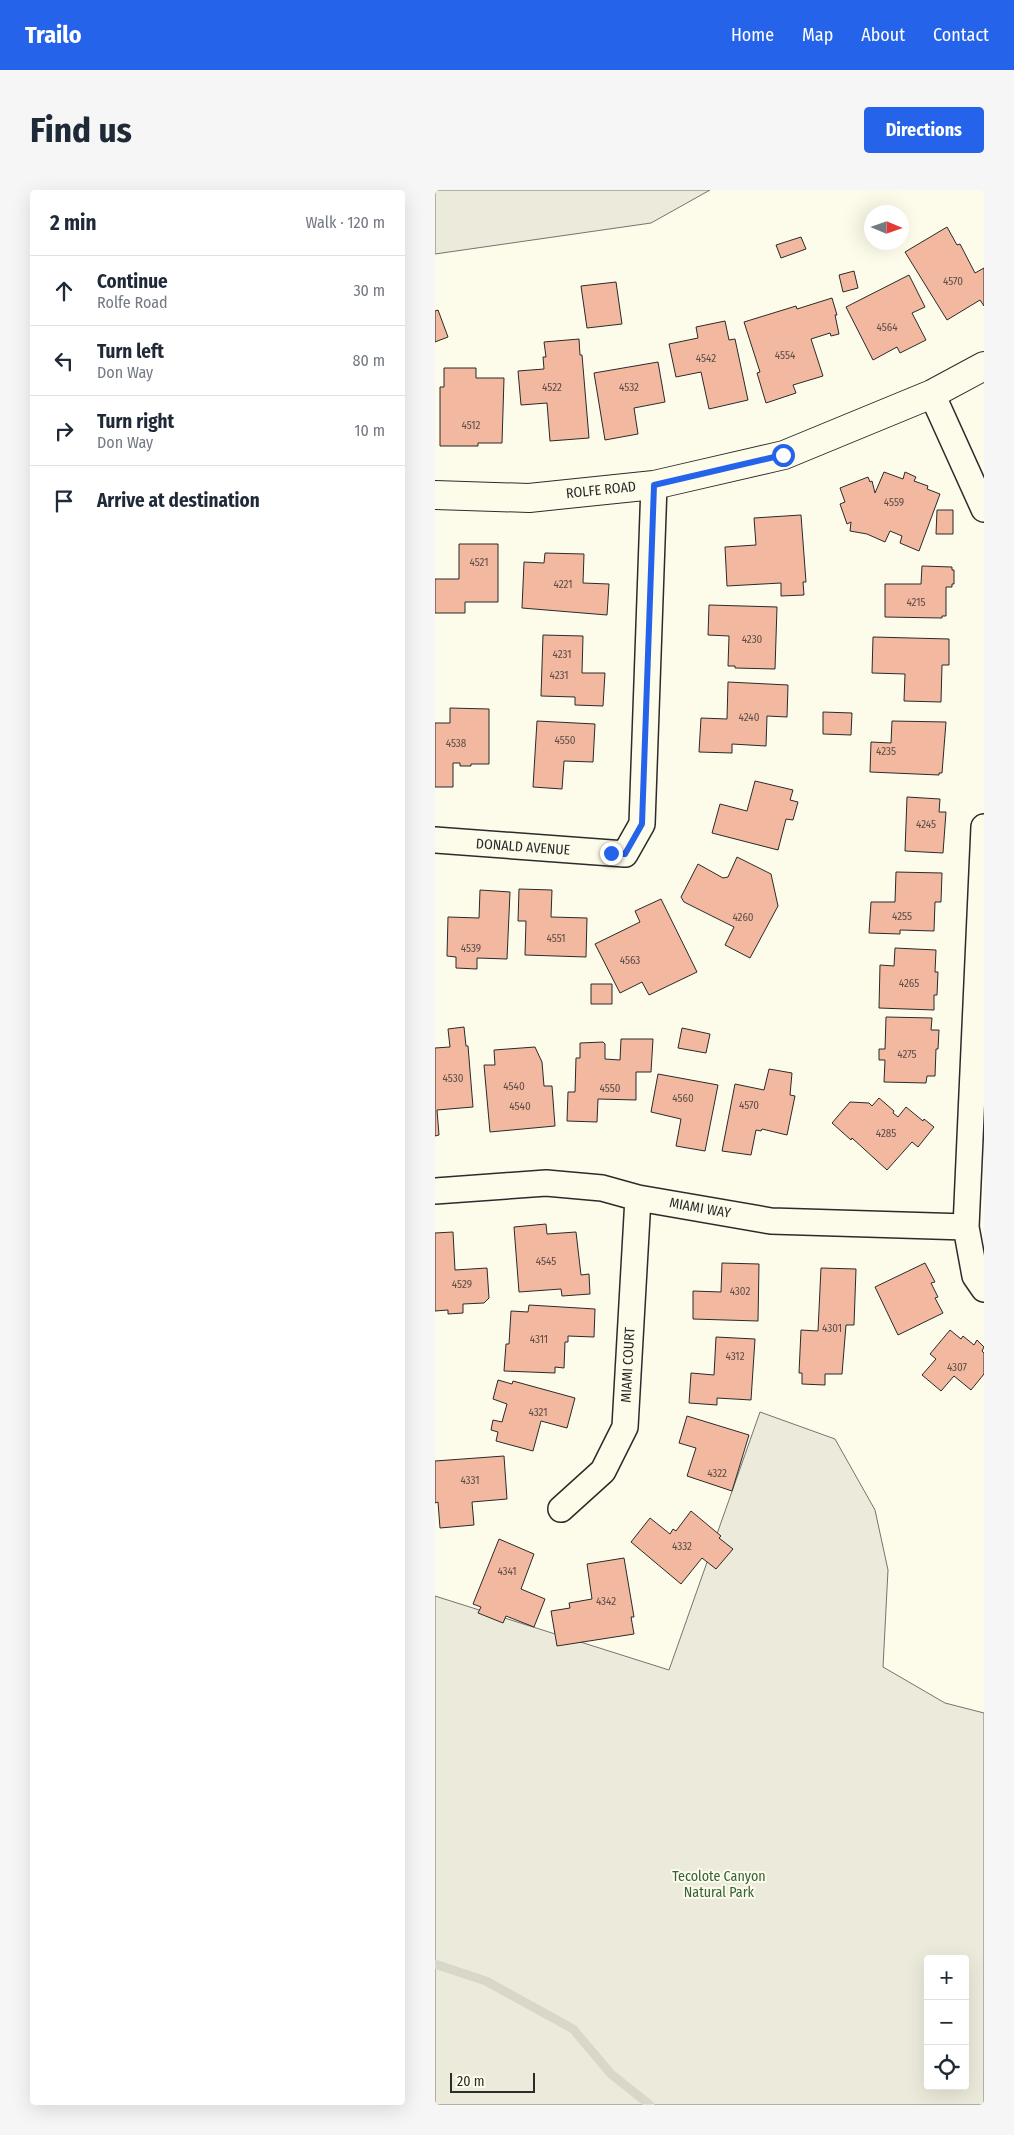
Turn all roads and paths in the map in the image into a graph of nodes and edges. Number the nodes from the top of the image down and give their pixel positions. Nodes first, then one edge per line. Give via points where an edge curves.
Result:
1 (984, 366) edge
2 (932, 394) junction
3 (654, 485) junction
4 (435, 496) edge
5 (984, 509) edge
6 (984, 827) edge
7 (435, 840) edge
8 (981, 981) edge
9 (435, 1191) edge
10 (638, 1198) junction
11 (966, 1227) junction
12 (984, 1289) edge
13 (561, 1509) dead end

1 - 2 street, ROLFE ROAD
2 - 3 street, ROLFE ROAD via 783,455
2 - 5 street
3 - 4 street, ROLFE ROAD via 529,498
3 - 7 street, DONALD AVENUE via 642,824 625,854
6 - 8 street
8 - 11 street
9 - 10 street, MIAMI WAY via 545,1183 603,1188
10 - 11 street, MIAMI WAY via 771,1221
10 - 13 street, MIAMI COURT via 625,1427 603,1471
11 - 12 street via 975,1276

